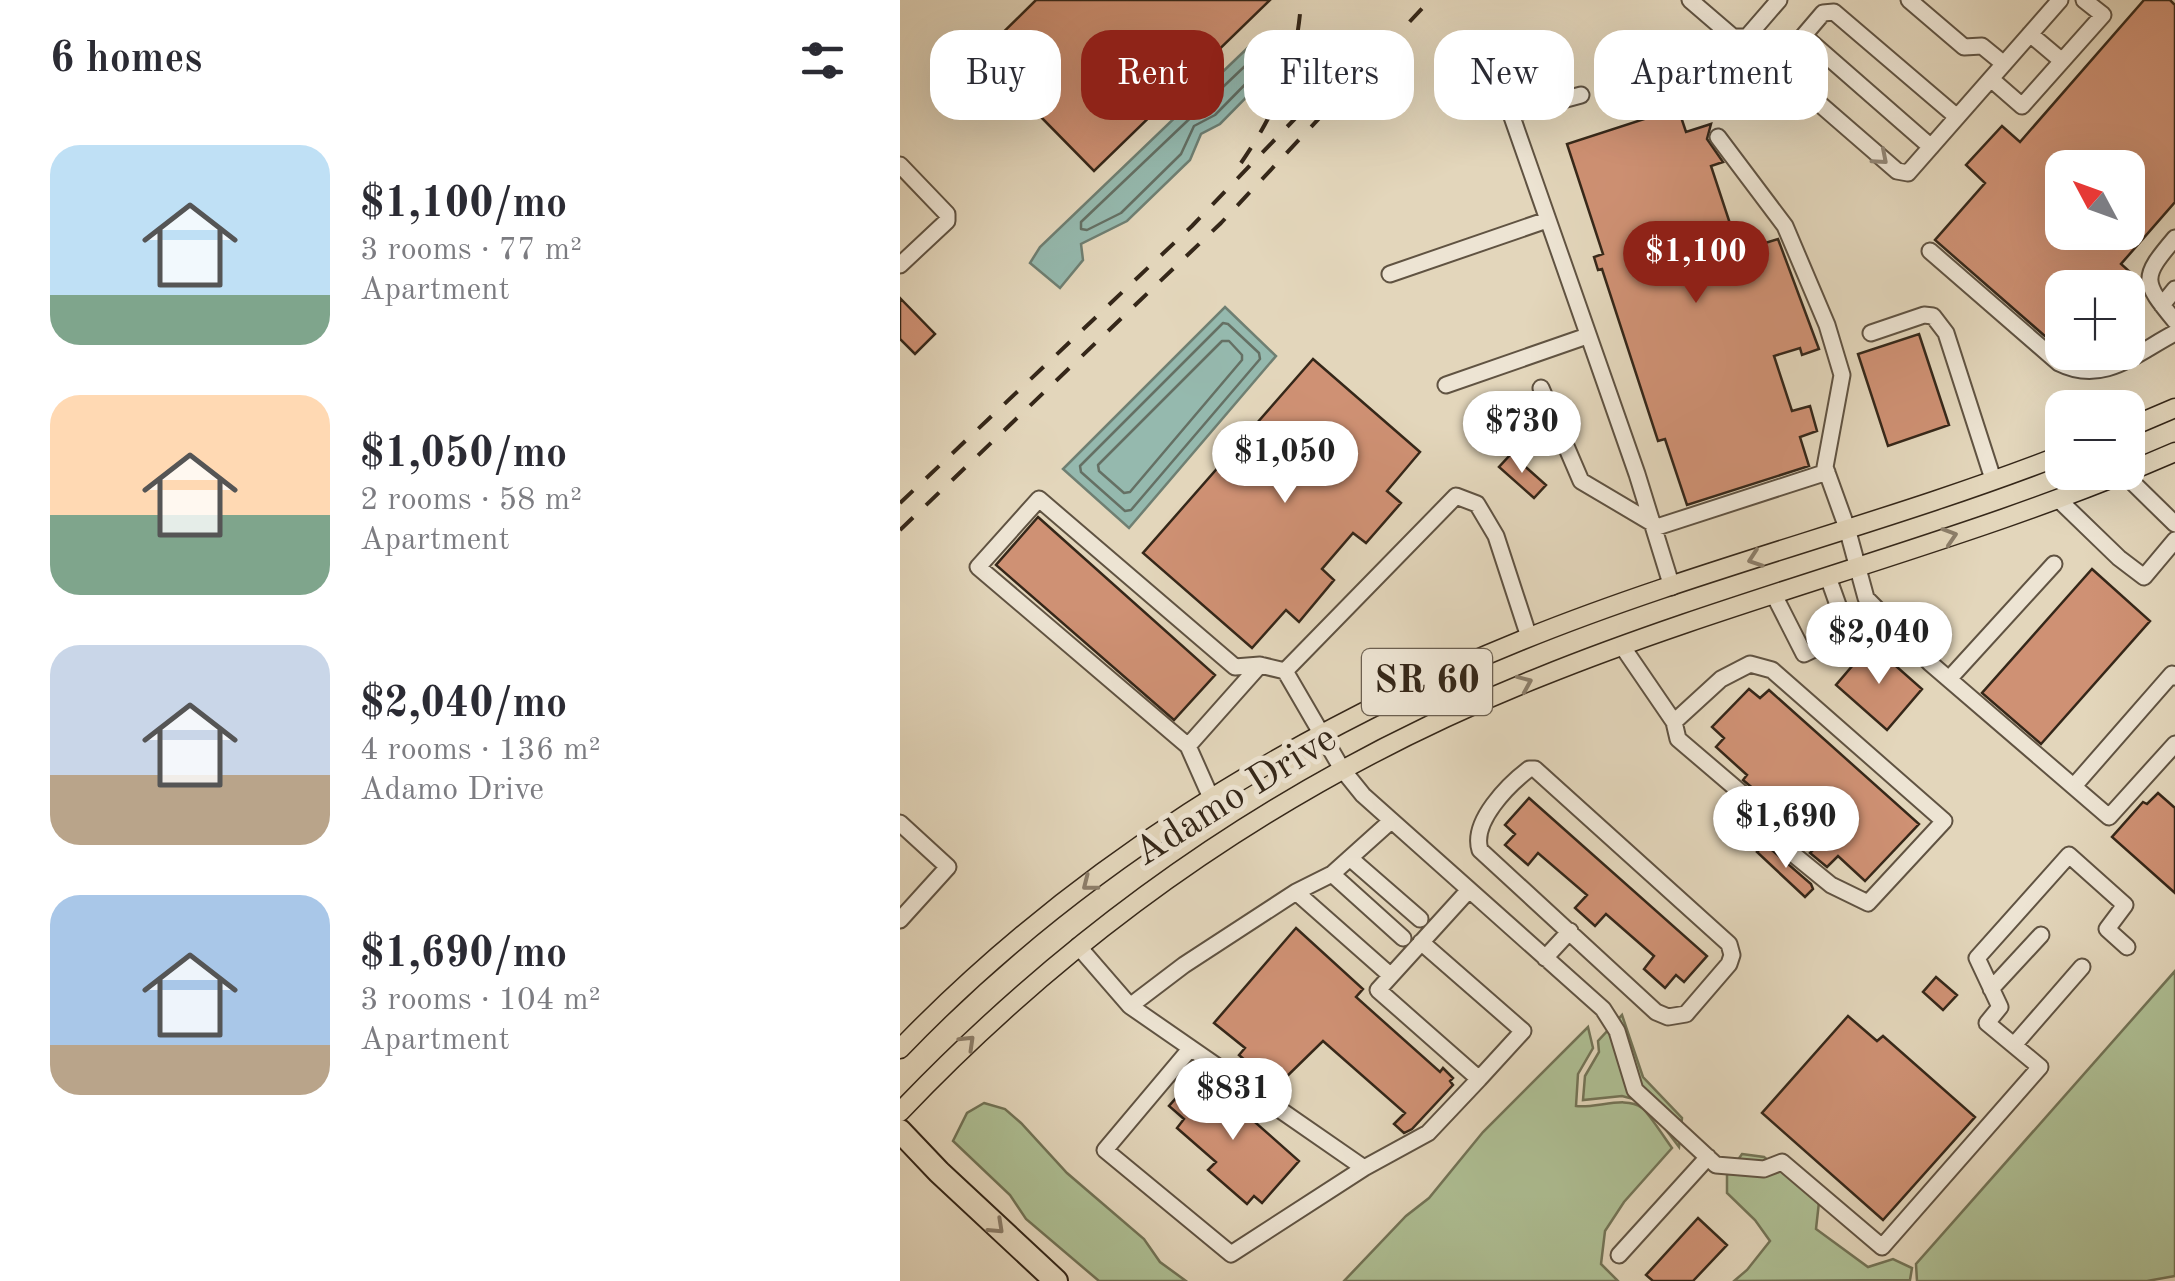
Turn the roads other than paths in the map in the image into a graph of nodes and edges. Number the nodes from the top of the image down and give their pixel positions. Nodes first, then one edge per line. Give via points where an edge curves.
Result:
1 (1690, 0) edge
2 (1778, 0) edge
3 (1909, 0) edge
4 (2060, 0) edge
5 (2084, 0) edge
6 (2116, 0) edge
7 (2103, 15) junction
8 (1809, 30) edge
9 (2030, 34) junction
10 (1828, 57) edge
11 (2062, 61) junction
12 (2004, 64) junction
13 (1991, 79) junction
14 (1581, 95) dead end
15 (1828, 111) edge
16 (1958, 117) junction
17 (1718, 137) dead end
18 (1931, 147) junction
19 (900, 166) edge
20 (1547, 220) junction
21 (2175, 238) edge
22 (1930, 251) dead end
23 (900, 265) edge
24 (1390, 274) dead end
25 (2175, 290) edge
26 (2162, 304) junction
27 (2175, 321) edge
28 (1871, 333) dead end
29 (2175, 333) edge
30 (1586, 336) junction
31 (1446, 385) dead end
32 (1541, 388) dead end
33 (2175, 408) edge
34 (2145, 421) edge
35 (2175, 452) edge
36 (2045, 460) edge
37 (2145, 465) edge
38 (1827, 472) junction
39 (1994, 479) junction
40 (2084, 490) edge
41 (2140, 490) edge
42 (2059, 500) junction
43 (2175, 524) edge
44 (1653, 525) junction
45 (1847, 528) junction
46 (2175, 540) edge
47 (2054, 564) dead end
48 (1858, 567) junction
49 (1828, 577) junction
50 (1672, 587) junction
51 (1774, 595) junction
52 (1529, 638) junction
53 (1622, 646) junction
54 (1260, 665) junction
55 (1285, 672) junction
56 (2175, 677) edge
57 (1949, 679) junction
58 (1674, 722) junction
59 (1322, 735) junction
60 (2175, 744) edge
61 (1188, 746) junction
62 (1342, 768) junction
63 (2074, 786) junction
64 (1212, 800) junction
65 (1391, 821) junction
66 (900, 823) edge
67 (1350, 859) junction
68 (1332, 874) junction
69 (1468, 891) junction
70 (1296, 892) junction
71 (1420, 919) dead end
72 (900, 920) edge
73 (1570, 931) junction
74 (2041, 935) dead end
75 (1403, 938) dead end
76 (1421, 942) junction
77 (1078, 946) junction
78 (2127, 947) dead end
79 (1545, 958) junction
80 (2082, 967) dead end
81 (1390, 975) junction
82 (1992, 988) junction
83 (1130, 1006) junction
84 (2014, 1045) junction
85 (900, 1048) edge
86 (1190, 1049) junction
87 (1479, 1079) junction
88 (900, 1112) edge
89 (900, 1131) edge
90 (1708, 1157) junction
91 (900, 1163) edge
92 (1364, 1168) junction
93 (938, 1172) junction
94 (1619, 1255) dead end
95 (1056, 1281) edge

1 - 2 street via 1732,37 1747,36
3 - 12 street via 1964,47 1982,46
4 - 9 street
5 - 7 street
6 - 7 street
7 - 11 street
8 - 16 street via 1823,13 1834,12
9 - 11 street
9 - 12 street
10 - 18 street
11 - 13 street via 2022,106
12 - 13 street
13 - 16 street
14 - 20 street via 1511,114
15 -> 18 street via 1897,171 1908,173
16 - 18 street
17 - 38 street via 1785,226 1827,325 1842,375
19 - 23 street via 947,214
20 - 24 street
20 - 30 street
21 - 26 street via 2149,276
22 - 29 street via 2076,371 2099,372
25 - 26 street
26 - 27 street
28 - 39 street via 1933,316 1946,332
30 - 31 street
30 - 44 street
32 - 44 street via 1581,481
33 - 34 main road
35 - 37 main road, Adamo Drive / SR 60
36 - 39 main road, Adamo Drive / SR 60
38 - 44 street
38 - 45 street
39 - 45 main road, Adamo Drive / SR 60
40 - 42 main road, Adamo Drive / SR 60
41 - 43 street
42 - 46 street via 2144,577
48 -> 42 main road, Adamo Drive / SR 60
44 - 50 street
45 - 48 street
45 -> 50 main road, Adamo Drive / SR 60
47 - 57 street
48 - 49 main road, Adamo Drive / SR 60
48 - 57 street via 1866,598
49 - 51 main road, Adamo Drive / SR 60
49 - 51 street via 1848,632 1804,654
50 - 52 main road, Adamo Drive / SR 60
51 - 53 main road, Adamo Drive / SR 60
52 - 55 street via 1496,536 1476,504 1456,496
52 - 59 main road, Adamo Drive / SR 60
53 - 58 street
62 -> 53 main road, Adamo Drive / SR 60 via 1472,705
54 - 55 street
54 - 61 street
54 - 61 street via 1235,667 1039,499 1002,540 978,568
55 - 59 street
56 - 63 street
57 - 63 street
58 - 58 street via 1720,679 1750,664 1772,670 1944,821 1868,903 1831,886 1792,854 1780,826 1678,740
59 - 62 street
59 - 64 main road, Adamo Drive / SR 60
60 - 63 street via 2109,817
61 - 64 street
62 - 65 street
62 - 77 main road, Adamo Drive / SR 60 via 1236,831
64 -> 85 main road, Adamo Drive / SR 60 via 1046,917
65 - 67 street
65 - 69 street
66 - 72 street via 948,866
67 - 68 street
67 - 71 street
68 - 70 street
68 - 75 street
69 - 76 street
69 - 79 street
70 - 81 street
70 - 83 street
73 - 73 street via 1477,842 1483,820 1529,769 1729,944 1732,955 1686,1014 1668,1017
73 - 79 street
74 - 82 street
76 - 81 street
76 - 87 street via 1523,1031
77 - 83 street
88 -> 77 main road, Adamo Drive / SR 60 via 991,1020
78 - 82 street via 2108,929 2125,906 2068,855 1978,958
79 - 90 street via 1604,1010 1635,1090
80 - 84 street
81 - 87 street via 1378,990
82 - 84 street via 2000,1008 1986,1022
83 - 86 street
84 - 90 street via 2040,1067 1882,1247 1782,1162 1764,1169 1716,1165
86 - 92 street
86 - 92 street via 1106,1150 1231,1254
87 - 92 street via 1428,1133
89 - 93 highway
90 - 94 street
91 - 93 highway
93 -> 95 highway

